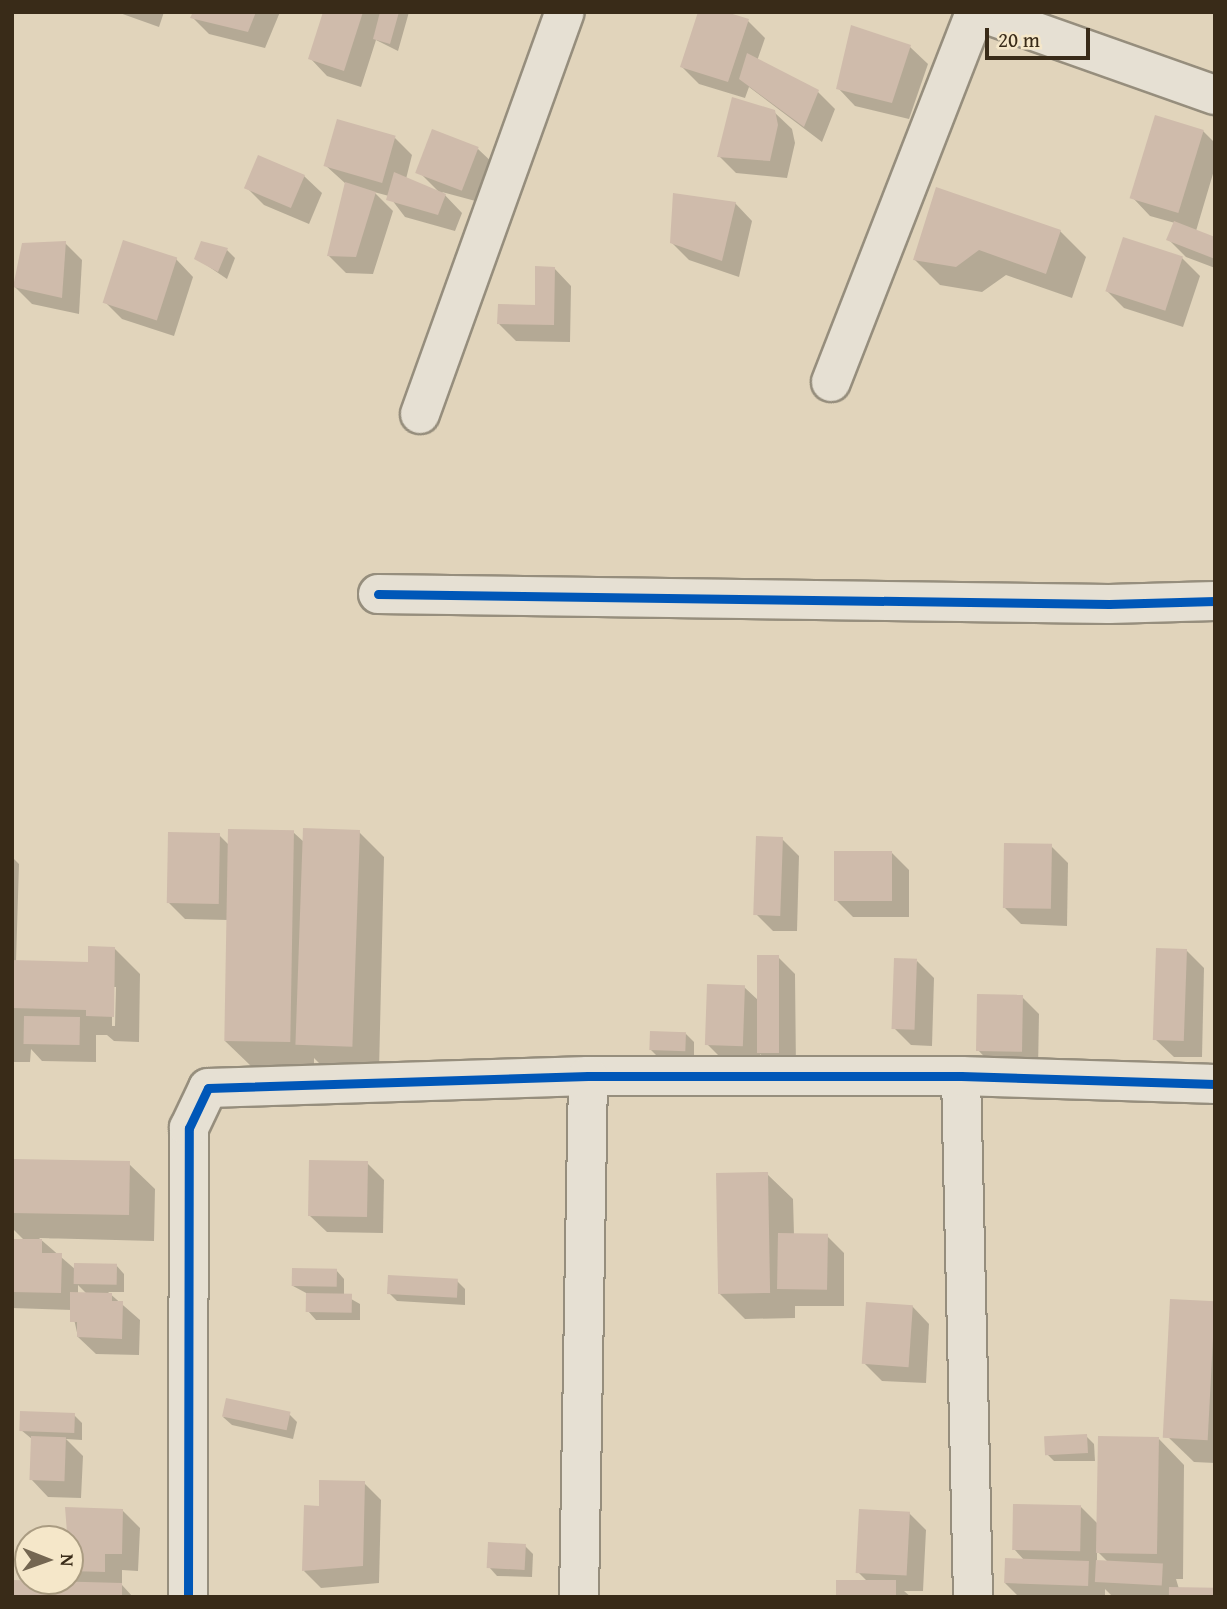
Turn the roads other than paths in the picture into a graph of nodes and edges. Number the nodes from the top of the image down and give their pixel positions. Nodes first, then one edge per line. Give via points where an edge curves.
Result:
1 (565, 12) edge
2 (975, 12) edge
3 (980, 12) edge
4 (1215, 95) edge
5 (831, 382) dead end
6 (420, 414) dead end
7 (378, 594) dead end
8 (1215, 601) edge
9 (588, 1076) junction
10 (961, 1076) junction
11 (1215, 1084) edge
12 (188, 1597) edge
13 (579, 1597) edge
14 (972, 1597) edge

1 - 6 street
2 - 5 street
3 - 4 street
7 - 8 street via 1109,604
9 - 10 street
9 - 12 street via 208,1088 190,1128
9 - 13 street
10 - 11 street
10 - 14 street

